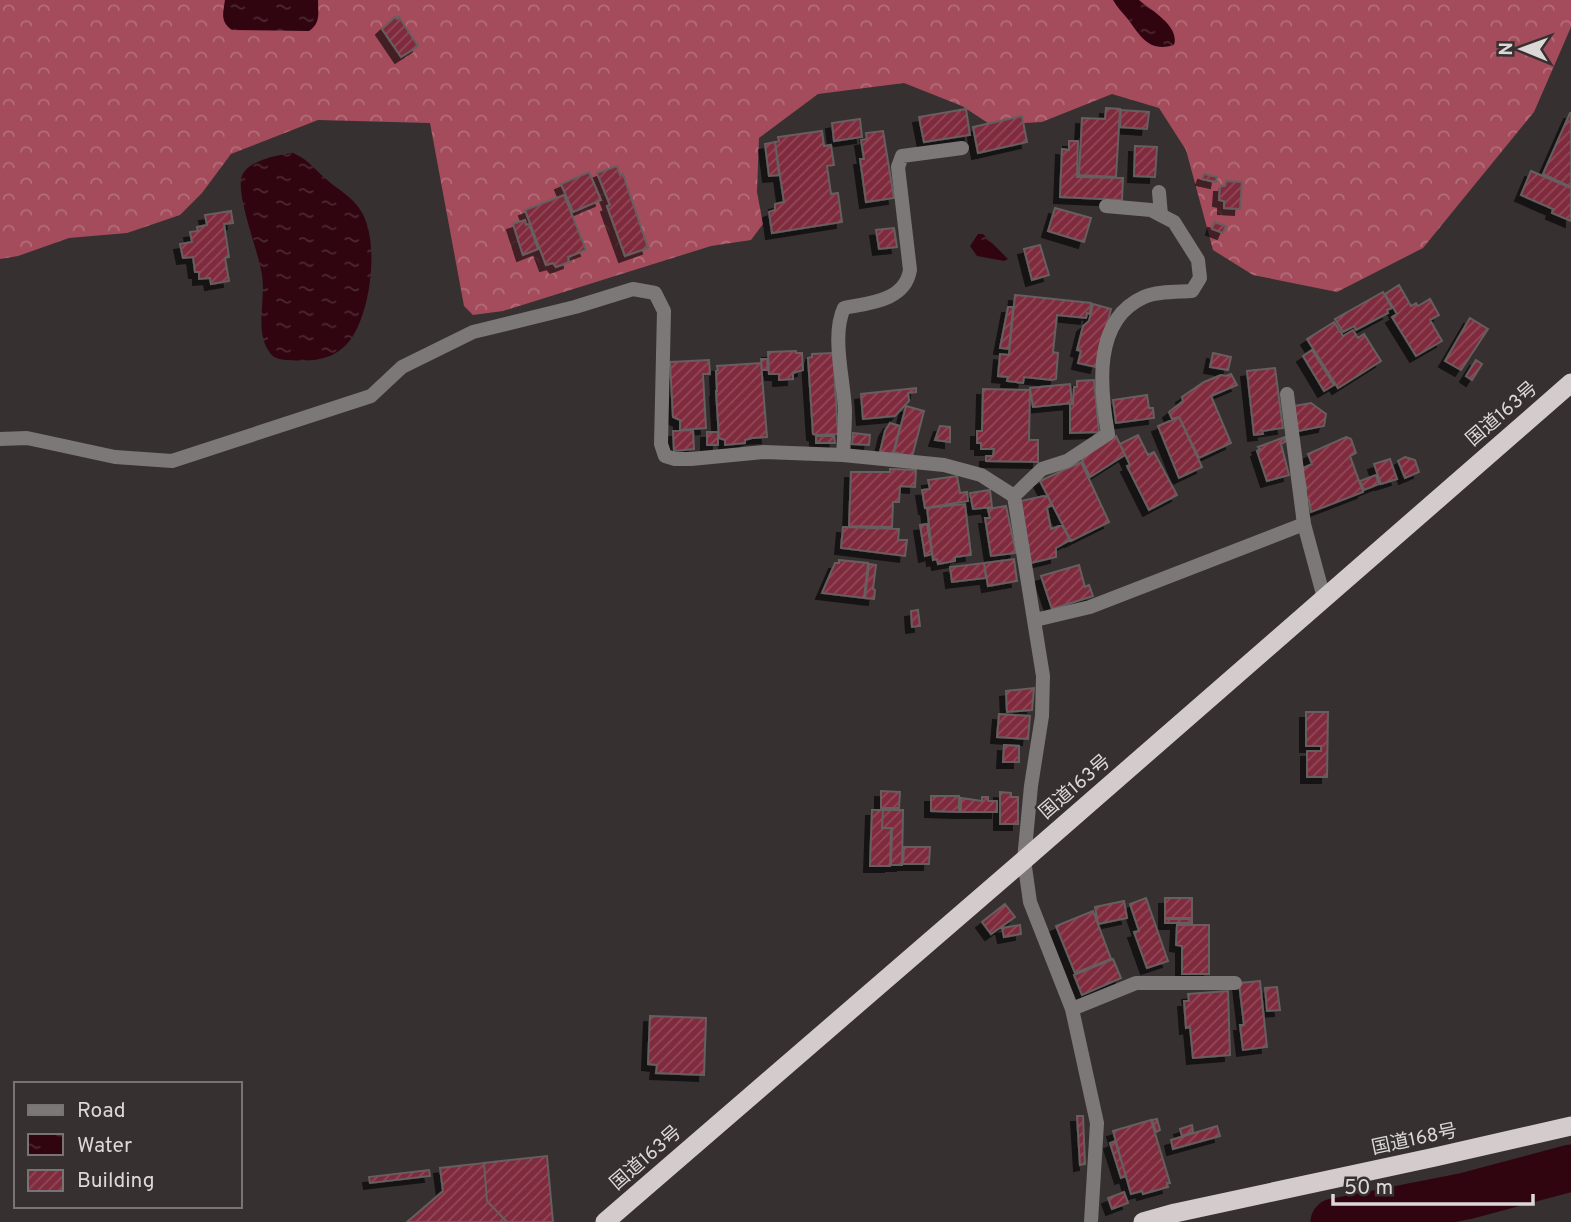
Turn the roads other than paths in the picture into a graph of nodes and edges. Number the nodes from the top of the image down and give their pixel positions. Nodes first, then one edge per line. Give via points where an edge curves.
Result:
1 (962, 148) dead end
2 (1159, 192) dead end
3 (1106, 205) dead end
4 (1161, 215) junction
5 (1571, 383) edge
6 (1287, 394) dead end
7 (0, 439) edge
8 (843, 455) junction
9 (1014, 496) junction
10 (1304, 524) junction
11 (1324, 598) junction
12 (1035, 620) junction
13 (1024, 860) junction
14 (1235, 983) dead end
15 (1072, 1009) junction
16 (1571, 1126) edge
17 (605, 1222) edge
18 (1091, 1222) edge
19 (1143, 1222) edge

1 - 8 street via 902,156 898,167 909,279 899,291 880,301 844,307 839,318
2 - 4 street
3 - 4 street
4 - 9 street via 1174,222 1199,260 1200,278 1192,291 1144,297 1110,328 1101,396 1108,434 1067,461 1042,469
5 - 11 highway, 国道163号
6 - 10 street
7 - 8 street via 27,438 114,457 172,461 371,396 402,367 473,332 632,289 655,293 664,311 661,444 665,456
8 - 9 street via 944,465 981,475
9 - 12 street
10 - 11 street
10 - 12 street via 1090,607
11 - 13 highway, 国道163号
12 - 13 street via 1043,676 1042,716
13 - 15 street via 1030,902
13 - 17 highway, 国道163号
14 - 15 street via 1136,983
15 - 18 street via 1097,1123
16 - 19 highway, 国道168号

